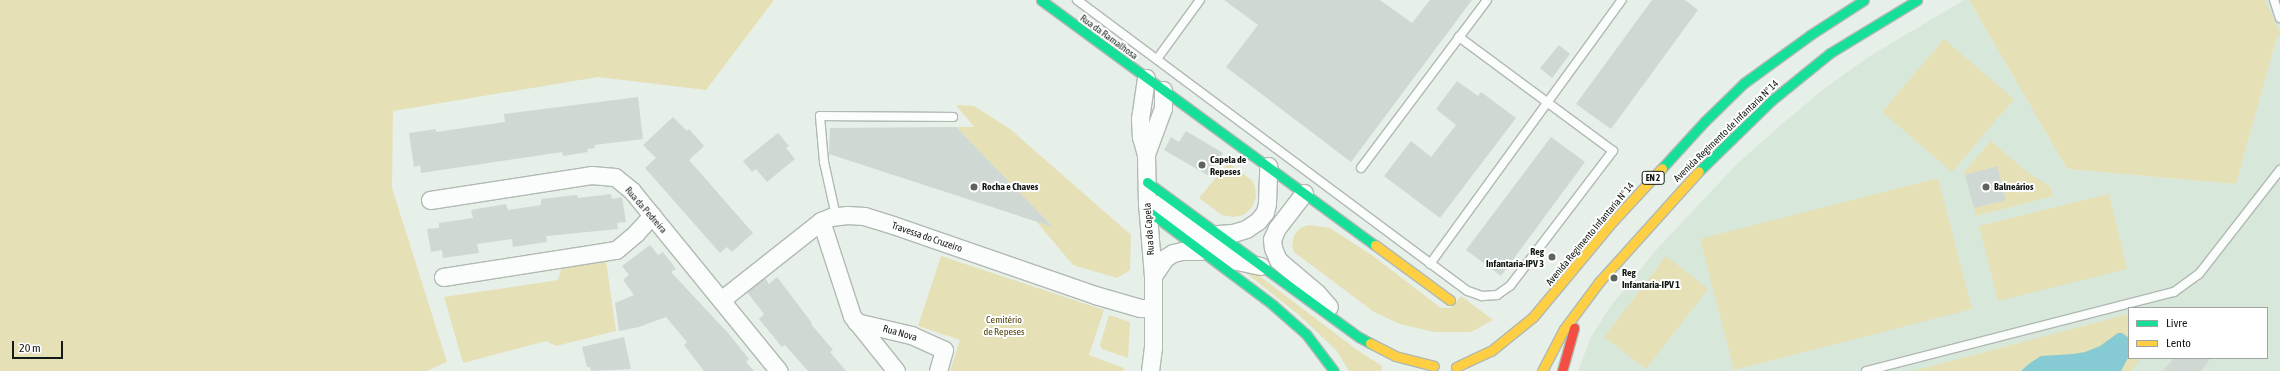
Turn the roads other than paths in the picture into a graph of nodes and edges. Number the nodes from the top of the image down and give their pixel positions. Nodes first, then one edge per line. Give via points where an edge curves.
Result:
1 (1040, 0) edge
2 (1077, 0) edge
3 (1200, 0) edge
4 (1487, 0) edge
5 (1622, 0) edge
6 (1864, 0) edge
7 (1917, 0) edge
8 (2274, 0) edge
9 (2280, 18) edge
10 (1459, 37) junction
11 (1157, 59) junction
12 (1146, 78) junction
13 (1163, 90) junction
14 (1547, 104) junction
15 (953, 117) dead end
16 (1146, 154) junction
17 (1268, 166) junction
18 (1361, 168) dead end
19 (2280, 170) edge
20 (1147, 182) junction
21 (1304, 193) junction
22 (430, 200) dead end
23 (1148, 207) junction
24 (652, 215) junction
25 (829, 219) junction
26 (1218, 234) junction
27 (1201, 251) junction
28 (1430, 264) junction
29 (1262, 266) junction
30 (1153, 276) junction
31 (444, 277) dead end
32 (721, 300) junction
33 (1450, 300) dead end
34 (1153, 308) junction
35 (1575, 313) junction
36 (1335, 319) junction
37 (856, 322) junction
38 (1445, 367) junction
39 (1882, 369) edge
40 (779, 371) edge
41 (896, 371) edge
42 (938, 371) edge
43 (1150, 371) edge
44 (1334, 371) edge
45 (1416, 371) edge
46 (1468, 371) edge
47 (1542, 371) edge
48 (1562, 371) edge
49 (1866, 371) edge

1 - 12 main road, Rua da Ramalhosa
2 - 11 lane
3 - 11 lane
4 - 10 lane
5 - 14 lane
6 - 38 main road, Avenida Regimento Infantaria Nº 14 / EN 2 via 1744,83 1704,122 1613,221 1533,317 1491,351
7 - 35 main road, Avenida Regimento de Infantaria Nº 14 / EN 2 via 1830,53 1772,100 1672,199
8 - 9 lane
10 - 14 lane
10 - 18 lane
11 - 28 lane
12 - 13 main road, Rua da Ramalhosa
12 - 16 street via 1140,119 1141,137
13 - 16 street, Rua da Capela via 1163,108
13 - 17 main road, Rua da Ramalhosa
14 - 28 lane
14 - 28 lane via 1612,151 1510,286 1497,295 1482,296 1468,291
15 - 25 lane via 820,116
16 - 20 street, Rua da Capela
17 - 21 main road, Rua da Ramalhosa
17 - 26 street via 1269,187 1265,212 1258,221 1246,229
19 - 39 lane via 2199,274 2174,292
20 - 23 street, Rua da Capela
20 - 26 main road
21 - 33 main road, Rua da Ramalhosa
21 - 36 street via 1277,228 1272,239 1273,248 1278,260 1317,293 1328,305
22 - 24 street, Rua da Pedreira via 591,175 615,177 632,191
23 - 27 main road
23 - 29 street via 1158,204 1237,262
23 - 30 street, Rua da Capela
24 - 31 street via 616,250
24 - 32 street, Rua da Pedreira
25 - 32 street
25 - 34 street, Travessa do Cruzeiro via 864,216 1096,295 1140,308
25 - 37 street, Rua Nova via 852,316
26 - 29 main road
27 - 30 street via 1173,253 1165,258
27 - 44 main road via 1306,334
29 - 36 main road
30 - 34 street, Rua da Capela
32 - 40 street, Rua da Pedreira
34 - 43 street, Rua da Capela
35 - 47 main road, Avenida Regimento de Infantaria Nº 14 / EN 2
35 - 48 main road via 1574,331
36 - 38 main road via 1376,347 1395,356
37 - 41 street, Rua Nova
37 - 42 street, Rua Nova via 911,335 944,350
38 - 45 main road, EN 2
38 - 46 main road
39 - 49 lane

